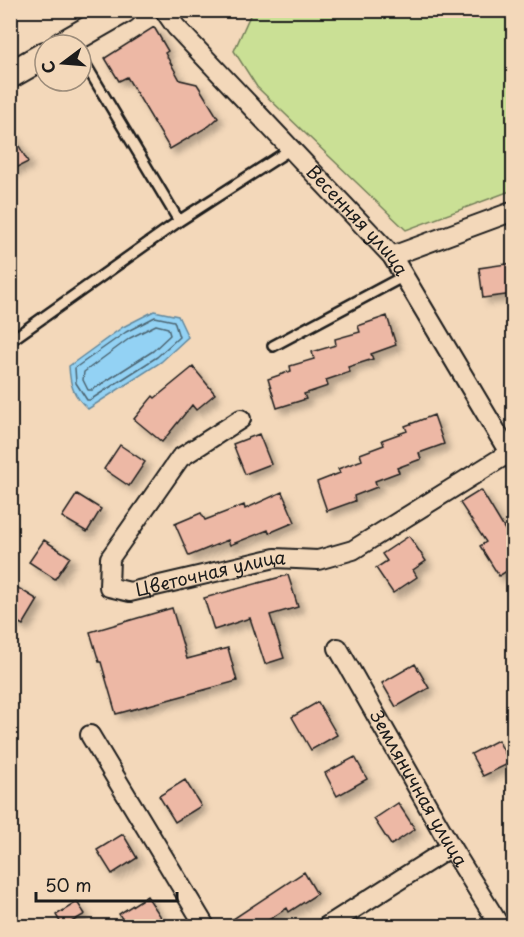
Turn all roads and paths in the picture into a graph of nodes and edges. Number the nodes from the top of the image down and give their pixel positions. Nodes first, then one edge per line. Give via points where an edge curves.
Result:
1 (123, 10) edge
2 (164, 10) edge
3 (91, 33) edge
4 (33, 62) edge
5 (10, 75) edge
6 (93, 81) edge
7 (291, 149) junction
8 (513, 211) edge
9 (179, 221) junction
10 (392, 256) junction
11 (404, 276) junction
12 (10, 341) edge
13 (273, 346) dead end
14 (241, 418) dead end
15 (511, 457) edge
16 (338, 648) dead end
17 (90, 735) dead end
18 (451, 847) junction
19 (205, 927) edge
20 (327, 927) edge
21 (500, 927) edge

1 - 3 street
2 - 7 street, Весенняя улица
4 - 5 street
6 - 9 lane
7 - 9 lane
7 - 10 street, Весенняя улица
8 - 10 street
9 - 12 lane
10 - 11 street, Весенняя улица
11 - 13 lane
11 - 15 street, Весенняя улица
14 - 15 street, Цветочная улица via 180,458 110,558 109,587 130,592 275,558 318,560 352,550
16 - 18 street, Земляничная улица
17 - 19 street
18 - 20 street
18 - 21 street, Земляничная улица

